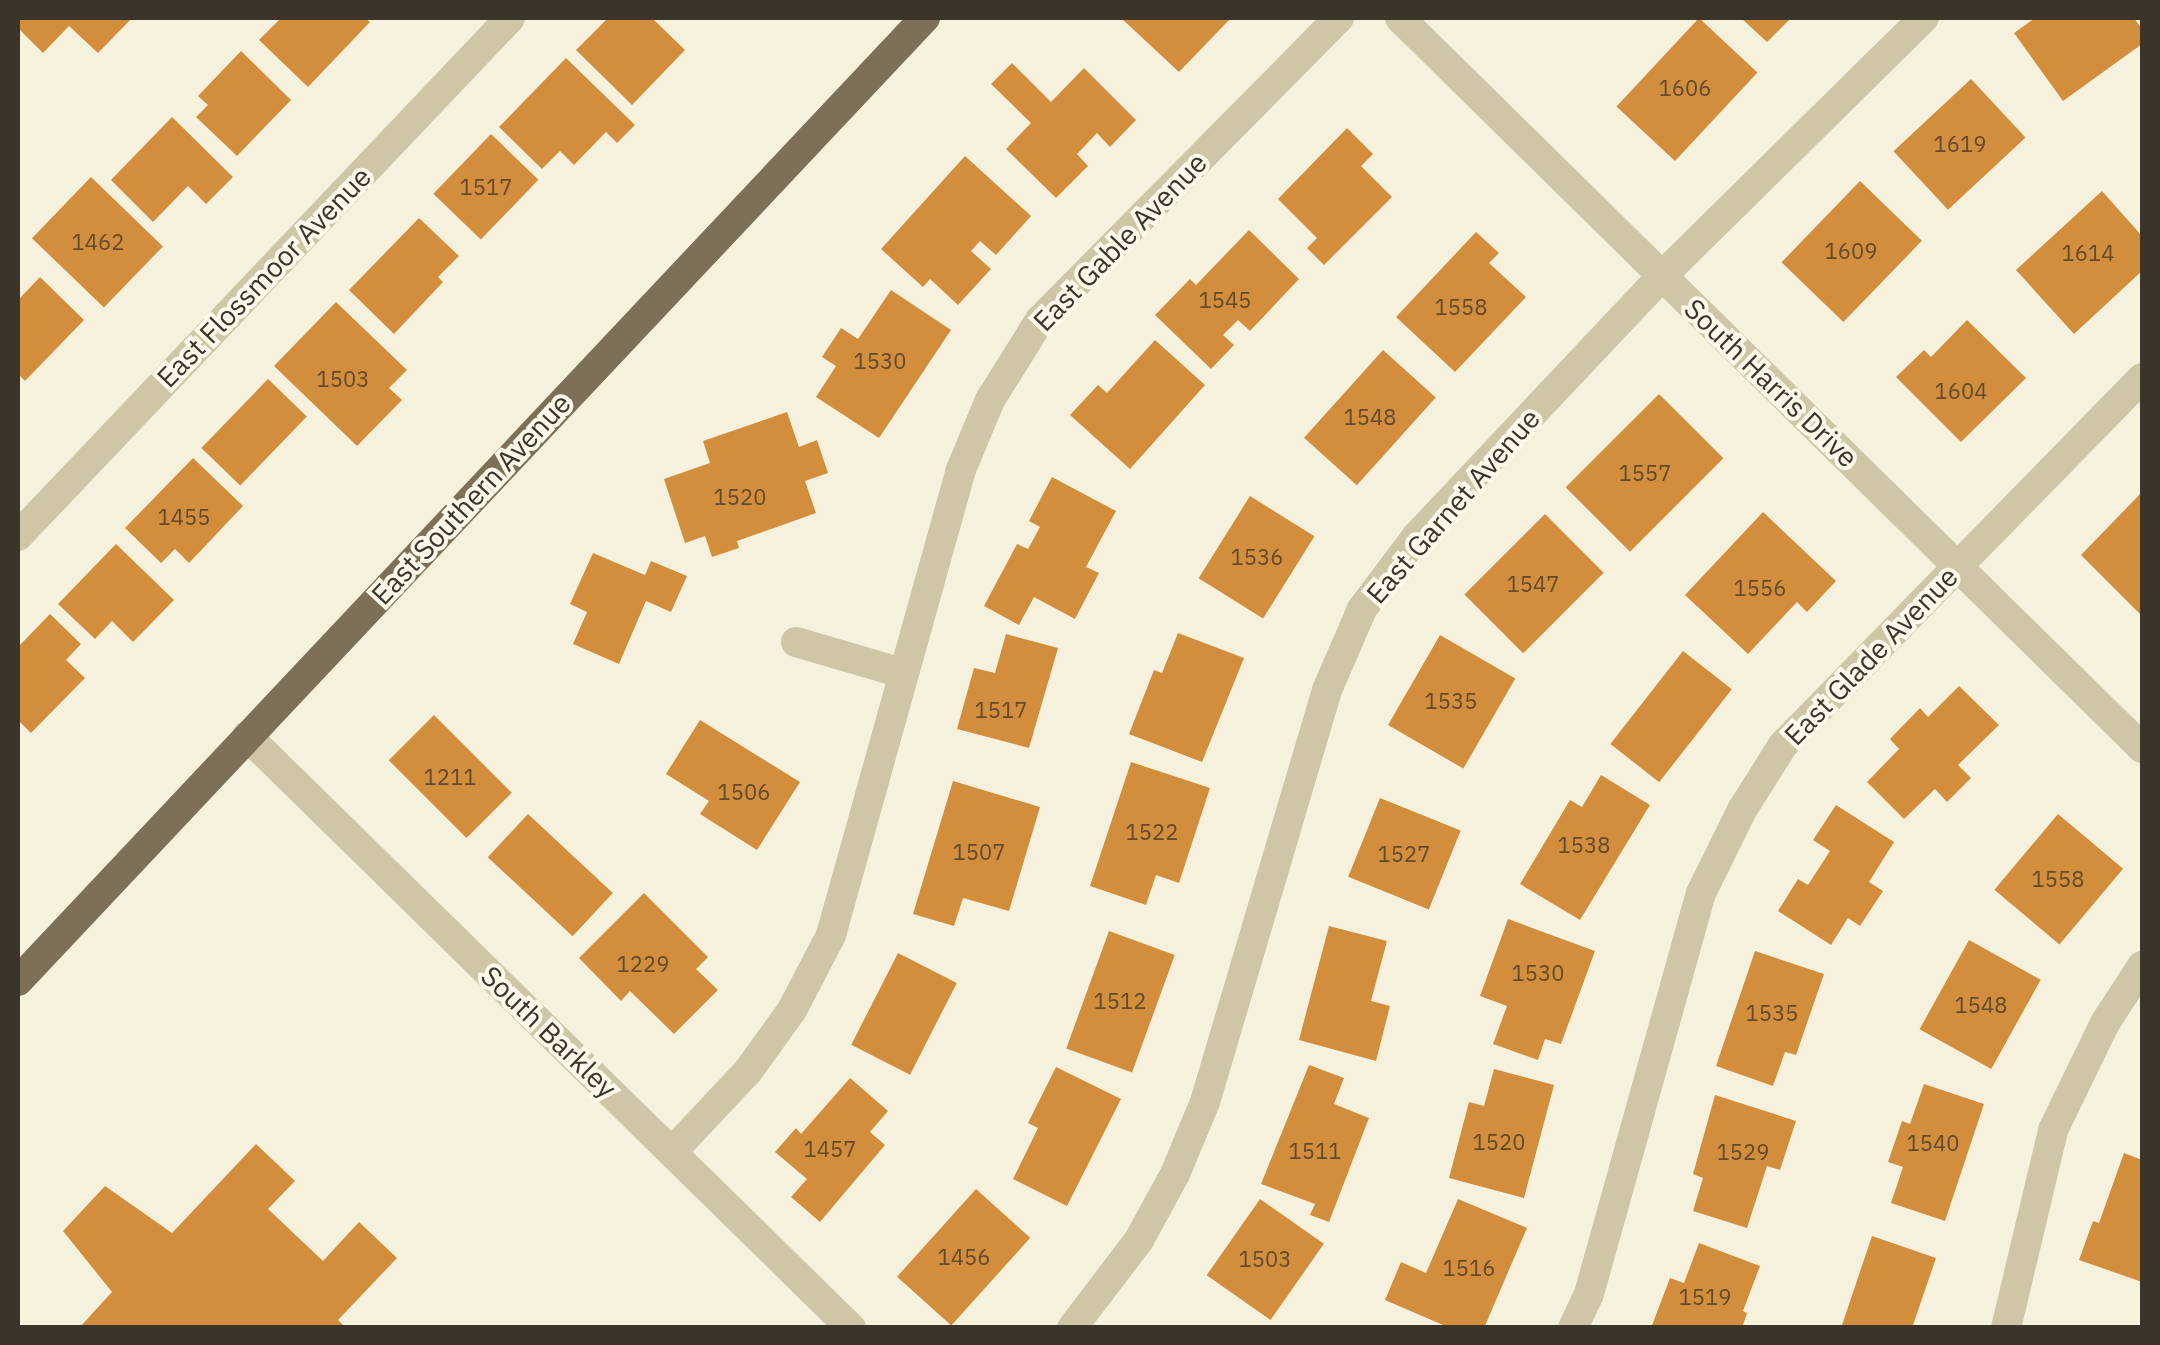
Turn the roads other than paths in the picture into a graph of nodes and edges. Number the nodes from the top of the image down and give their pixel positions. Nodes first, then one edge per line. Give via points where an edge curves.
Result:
1 (510, 18) edge
2 (925, 18) edge
3 (1339, 18) edge
4 (1400, 18) edge
5 (1924, 18) edge
6 (1662, 276) junction
7 (2142, 378) edge
8 (18, 536) edge
9 (1959, 566) junction
10 (796, 642) dead end
11 (902, 673) junction
12 (247, 736) junction
13 (2142, 748) edge
14 (2142, 966) edge
15 (18, 981) edge
16 (672, 1152) junction
17 (851, 1328) edge
18 (1072, 1328) edge
19 (1573, 1328) edge
20 (2006, 1328) edge

1 - 8 street, East Flossmoor Avenue
2 - 12 main road, East Southern Avenue
3 - 11 street, East Gable Avenue via 1040,320 990,400 960,472
4 - 6 street, South Harris Drive
5 - 6 street, East Garnet Avenue
6 - 9 street, South Harris Drive
6 - 18 street, East Garnet Avenue via 1418,536 1362,609 1327,690 1205,1102 1140,1240
7 - 9 street, East Glade Avenue
9 - 13 street, South Harris Drive
9 - 19 street, East Glade Avenue via 1783,745 1742,810 1701,893 1589,1294
10 - 11 street
11 - 16 street, East Gable Avenue via 831,935 759,1056
12 - 15 main road, East Southern Avenue
12 - 16 street, South Barkley
14 - 20 street via 2053,1130
16 - 17 street, South Barkley

